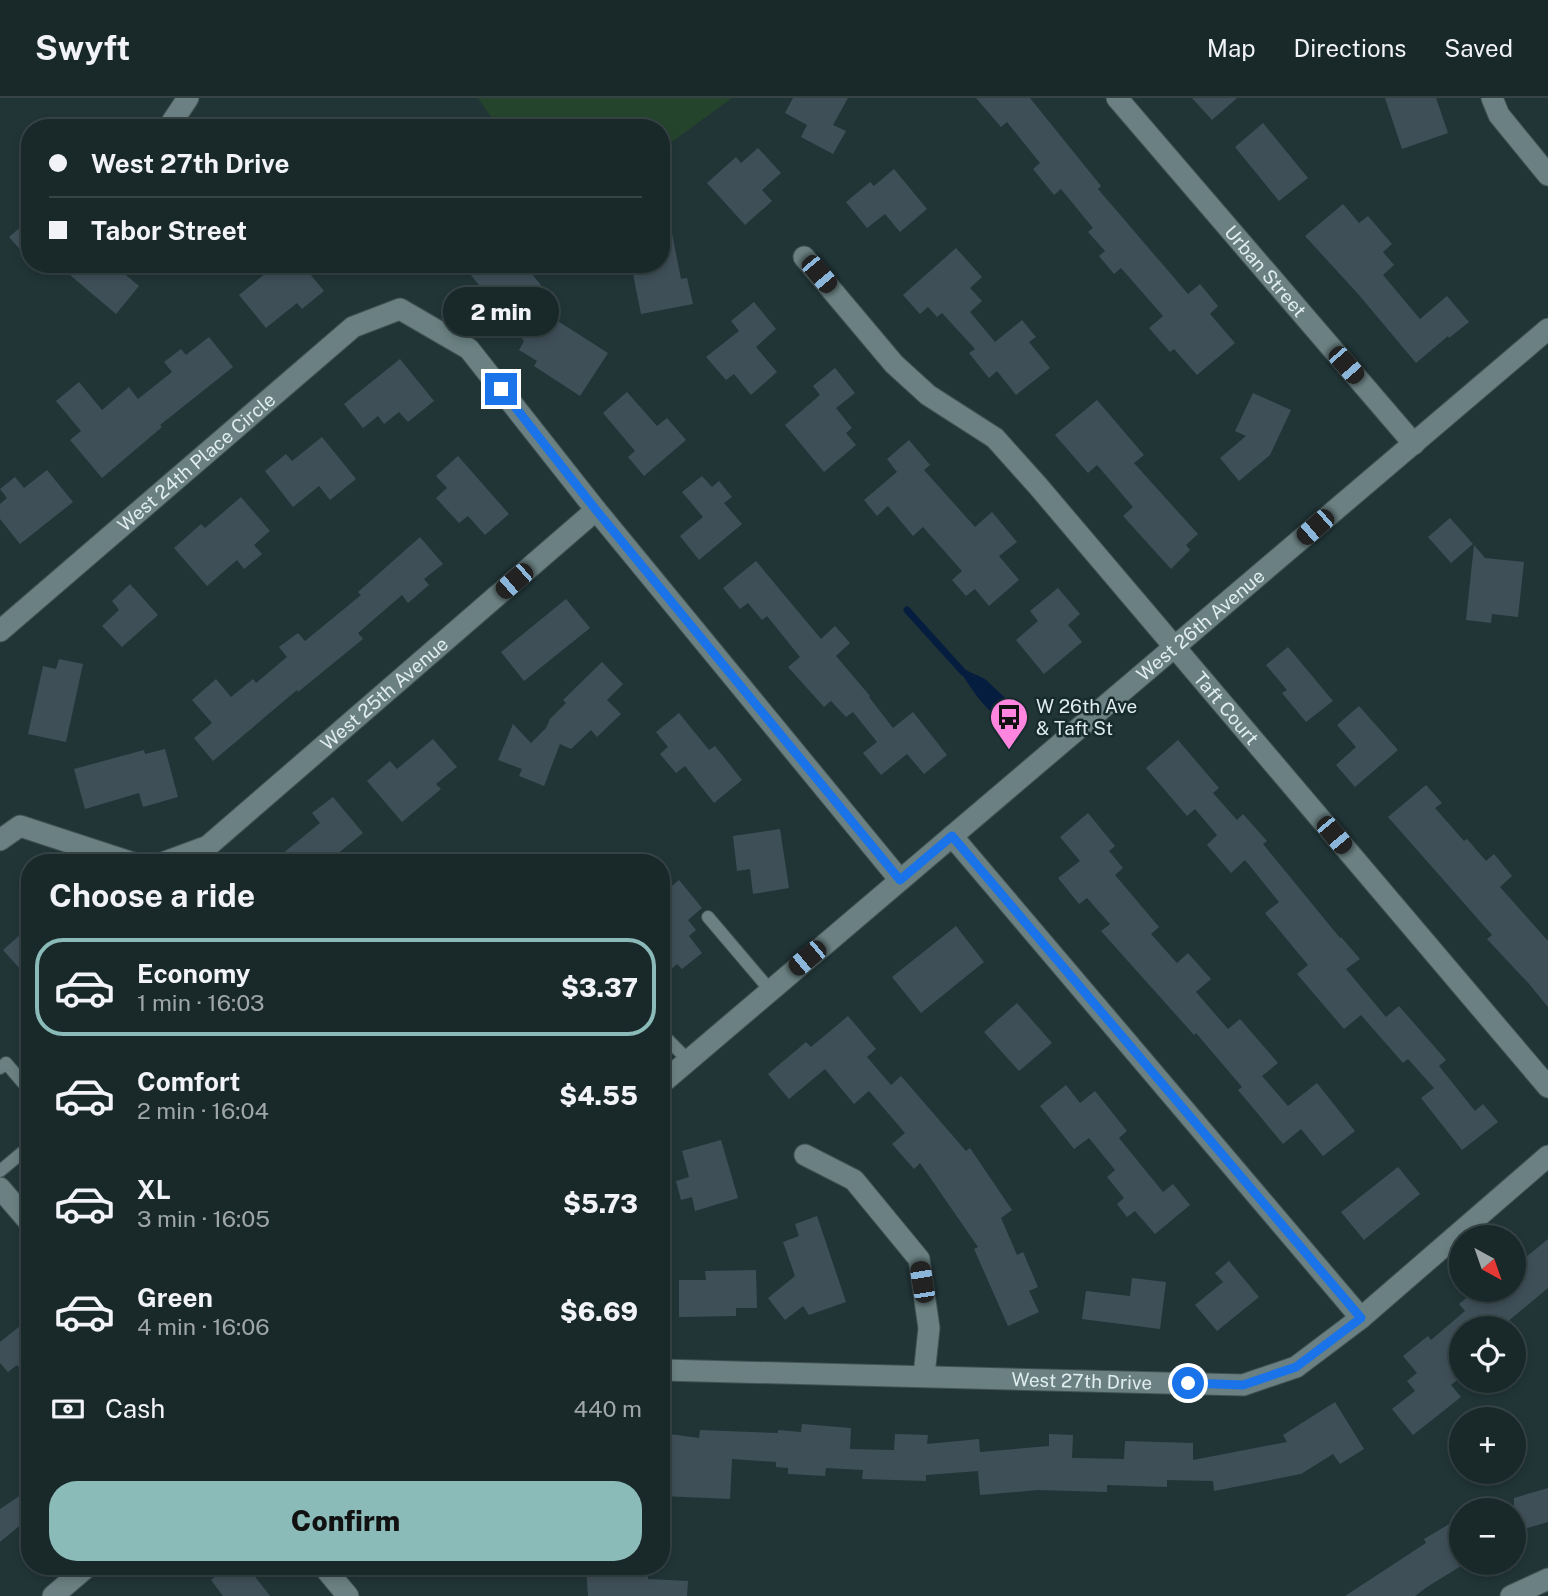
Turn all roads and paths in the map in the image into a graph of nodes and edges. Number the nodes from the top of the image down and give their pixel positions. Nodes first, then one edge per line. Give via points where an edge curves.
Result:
1 (188, 98) edge
2 (1117, 98) edge
3 (1492, 98) edge
4 (174, 119) edge
5 (1548, 175) edge
6 (804, 257) dead end
7 (1548, 329) edge
8 (1414, 444) junction
9 (596, 510) junction
10 (0, 631) edge
11 (1174, 646) junction
12 (952, 836) junction
13 (0, 840) edge
14 (208, 846) junction
15 (106, 854) edge
16 (186, 854) edge
17 (214, 854) edge
18 (900, 880) junction
19 (708, 917) dead end
20 (770, 990) junction
21 (670, 1042) edge
22 (688, 1060) junction
23 (0, 1068) edge
24 (670, 1076) edge
25 (21, 1080) edge
26 (1548, 1087) edge
27 (21, 1154) edge
28 (805, 1155) dead end
29 (1548, 1156) edge
30 (0, 1171) edge
31 (0, 1188) edge
32 (21, 1212) edge
33 (1361, 1318) junction
34 (670, 1370) edge
35 (924, 1376) junction
36 (78, 1575) edge
37 (330, 1575) edge
38 (1548, 1579) edge
39 (53, 1596) edge
40 (348, 1596) edge
41 (1511, 1596) edge

1 - 4 street
2 - 8 street, Urban Street
3 - 5 street via 1499,116
6 - 11 street, Taft Court via 894,364 928,394 995,438
7 - 8 street, West 26th Avenue
8 - 11 street, West 26th Avenue
9 - 10 street, West 24th Place Circle via 469,349 400,309 353,327
9 - 14 street, West 25th Avenue
9 - 18 street
11 - 12 street, West 26th Avenue
11 - 26 street, Taft Court
12 - 18 street, West 26th Avenue
12 - 33 street
13 - 15 street via 20,826
14 - 16 street, West 25th Avenue
14 - 17 street
18 - 20 street, West 26th Avenue
19 - 20 lane
20 - 22 street, West 26th Avenue
21 - 22 lane
22 - 24 street, West 26th Avenue
23 - 25 lane via 6,1063
27 - 30 lane
28 - 35 street via 854,1180 919,1259 929,1328
29 - 33 street, West 27th Drive
31 - 32 street
33 - 35 street, West 27th Drive via 1296,1367 1243,1385
34 - 35 street, West 27th Drive
36 - 39 street
37 - 40 street
38 - 41 street

